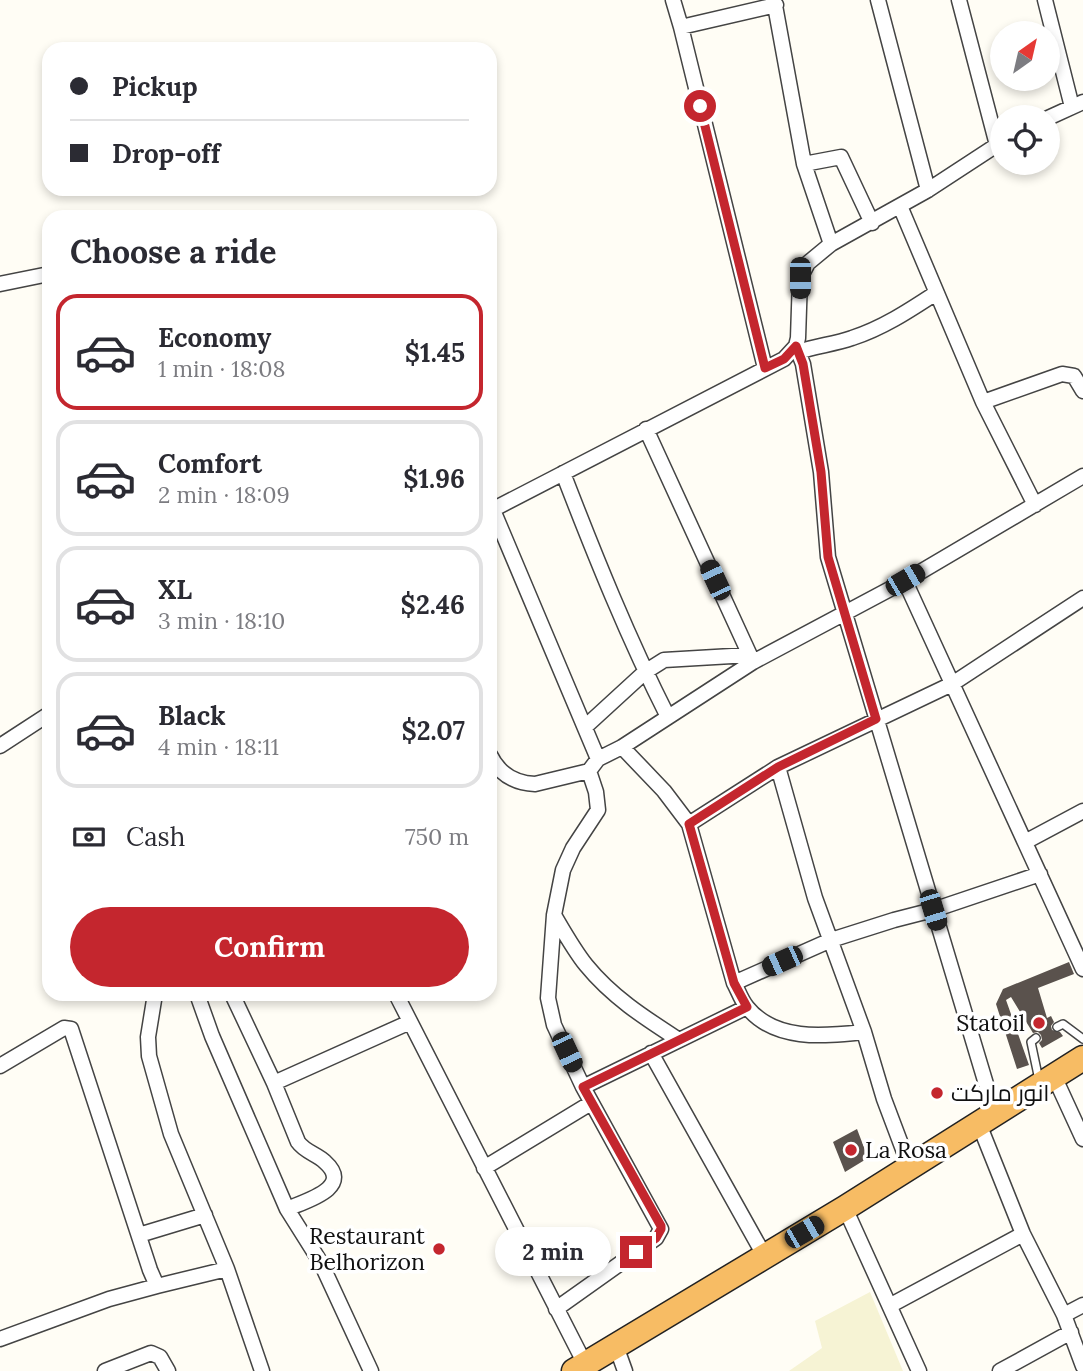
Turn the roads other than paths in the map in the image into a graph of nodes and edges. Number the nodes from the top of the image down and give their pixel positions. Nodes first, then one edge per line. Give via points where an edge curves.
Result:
1 (673, 0) edge
2 (878, 0) edge
3 (959, 0) edge
4 (1045, 0) edge
5 (775, 3) edge
6 (681, 27) junction
7 (1077, 104) edge
8 (990, 108) edge
9 (1060, 112) edge
10 (990, 150) edge
11 (804, 164) junction
12 (928, 190) junction
13 (900, 206) junction
14 (872, 223) junction
15 (831, 244) junction
16 (42, 275) edge
17 (0, 284) edge
18 (936, 293) junction
19 (797, 349) junction
20 (765, 368) junction
21 (1083, 391) edge
22 (984, 402) junction
23 (646, 429) junction
24 (563, 473) junction
25 (1083, 476) edge
26 (1035, 505) junction
27 (497, 507) edge
28 (497, 522) edge
29 (905, 580) junction
30 (1083, 598) edge
31 (844, 615) junction
32 (751, 658) junction
33 (645, 672) junction
34 (952, 684) junction
35 (668, 717) junction
36 (42, 719) edge
37 (876, 719) junction
38 (584, 727) junction
39 (0, 746) edge
40 (622, 747) junction
41 (598, 759) junction
42 (497, 767) edge
43 (778, 767) junction
44 (589, 771) junction
45 (1083, 811) edge
46 (689, 824) junction
47 (1025, 842) junction
48 (1040, 874) junction
49 (933, 910) junction
50 (554, 915) junction
51 (831, 940) junction
52 (1079, 951) edge
53 (1083, 969) edge
54 (734, 983) junction
55 (154, 1001) edge
56 (200, 1001) edge
57 (238, 1001) edge
58 (400, 1001) edge
59 (747, 1007) junction
60 (410, 1022) junction
61 (1057, 1027) dead end
62 (864, 1032) junction
63 (1036, 1038) dead end
64 (1083, 1039) edge
65 (679, 1040) junction
66 (651, 1054) junction
67 (1083, 1058) edge
68 (0, 1066) edge
69 (1047, 1080) junction
70 (274, 1083) junction
71 (583, 1087) junction
72 (591, 1103) junction
73 (987, 1119) junction
74 (1083, 1139) edge
75 (484, 1168) junction
76 (910, 1168) junction
77 (845, 1208) junction
78 (287, 1209) junction
79 (205, 1215) junction
80 (139, 1234) junction
81 (1023, 1234) junction
82 (764, 1255) junction
83 (227, 1269) junction
84 (157, 1286) junction
85 (891, 1305) junction
86 (1083, 1305) edge
87 (556, 1309) junction
88 (1065, 1315) junction
89 (1071, 1332) junction
90 (0, 1339) edge
91 (616, 1346) junction
92 (1083, 1366) edge
93 (580, 1367) edge
94 (105, 1371) edge
95 (168, 1371) edge
96 (262, 1371) edge
97 (371, 1371) edge
98 (625, 1371) edge
99 (919, 1371) edge
100 (1000, 1371) edge

1 - 6 street
2 - 12 street
3 - 8 street
4 - 7 street
5 - 6 street
5 - 11 street
6 - 20 street
7 - 9 street
10 - 12 street
11 - 14 street via 841,157
11 - 15 street
12 - 13 street
13 - 14 street
13 - 18 street
14 - 15 street
15 - 19 street via 808,263 800,278
16 - 17 street
18 - 19 street via 897,318 852,338
18 - 22 street
19 - 20 street
19 - 31 street via 821,472 828,557
20 - 23 street
21 - 22 street via 1074,376 1062,374
22 - 26 street
23 - 24 street
23 - 32 street
24 - 27 street
24 - 33 street
25 - 26 street
26 - 29 street
28 - 38 street
29 - 31 street
29 - 34 street
30 - 34 street
31 - 32 street
31 - 37 street
32 - 33 street via 670,658
32 - 35 street
33 - 35 street
33 - 38 street
34 - 37 street
34 - 47 street
35 - 40 street
36 - 39 street
37 - 43 street
37 - 49 street
38 - 41 street
40 - 41 street
40 - 46 street
41 - 44 street
42 - 44 street via 506,776 528,784
43 - 46 street
43 - 51 street
44 - 50 street via 597,810 563,870
45 - 47 street
46 - 54 street
47 - 48 street
48 - 49 street
48 - 52 street
49 - 51 street
49 - 73 street
50 - 65 street via 597,977 632,1009
50 - 71 street via 548,998 554,1025
51 - 54 street
51 - 62 street
52 - 53 street
54 - 59 street
55 - 79 street via 149,1056 172,1134
56 - 78 street
57 - 70 street
58 - 60 street
59 - 62 street via 767,1023 801,1035
59 - 65 street
60 - 70 street
60 - 75 street
61 - 64 lane via 1063,1024
62 - 76 street
63 - 69 lane via 1031,1042
65 - 66 street
66 - 71 street
66 - 82 street
67 - 69 highway
68 - 80 street via 71,1028
69 - 73 highway
69 - 74 street
70 - 78 street via 301,1147 326,1163 333,1175 326,1192
71 - 72 street
72 - 75 street
72 - 87 street via 661,1229 656,1238
73 - 76 highway
73 - 81 street
75 - 87 street
76 - 77 highway
77 - 82 highway
77 - 85 street
78 - 97 street via 321,1262
79 - 80 street
79 - 83 street
80 - 84 street
81 - 85 street
81 - 88 street
82 - 91 highway
83 - 84 street
83 - 96 street
84 - 90 street
85 - 99 street
86 - 88 street
87 - 93 street
88 - 89 street
89 - 92 street
89 - 100 street
91 - 93 highway
91 - 98 street
94 - 95 street via 151,1353 160,1357

